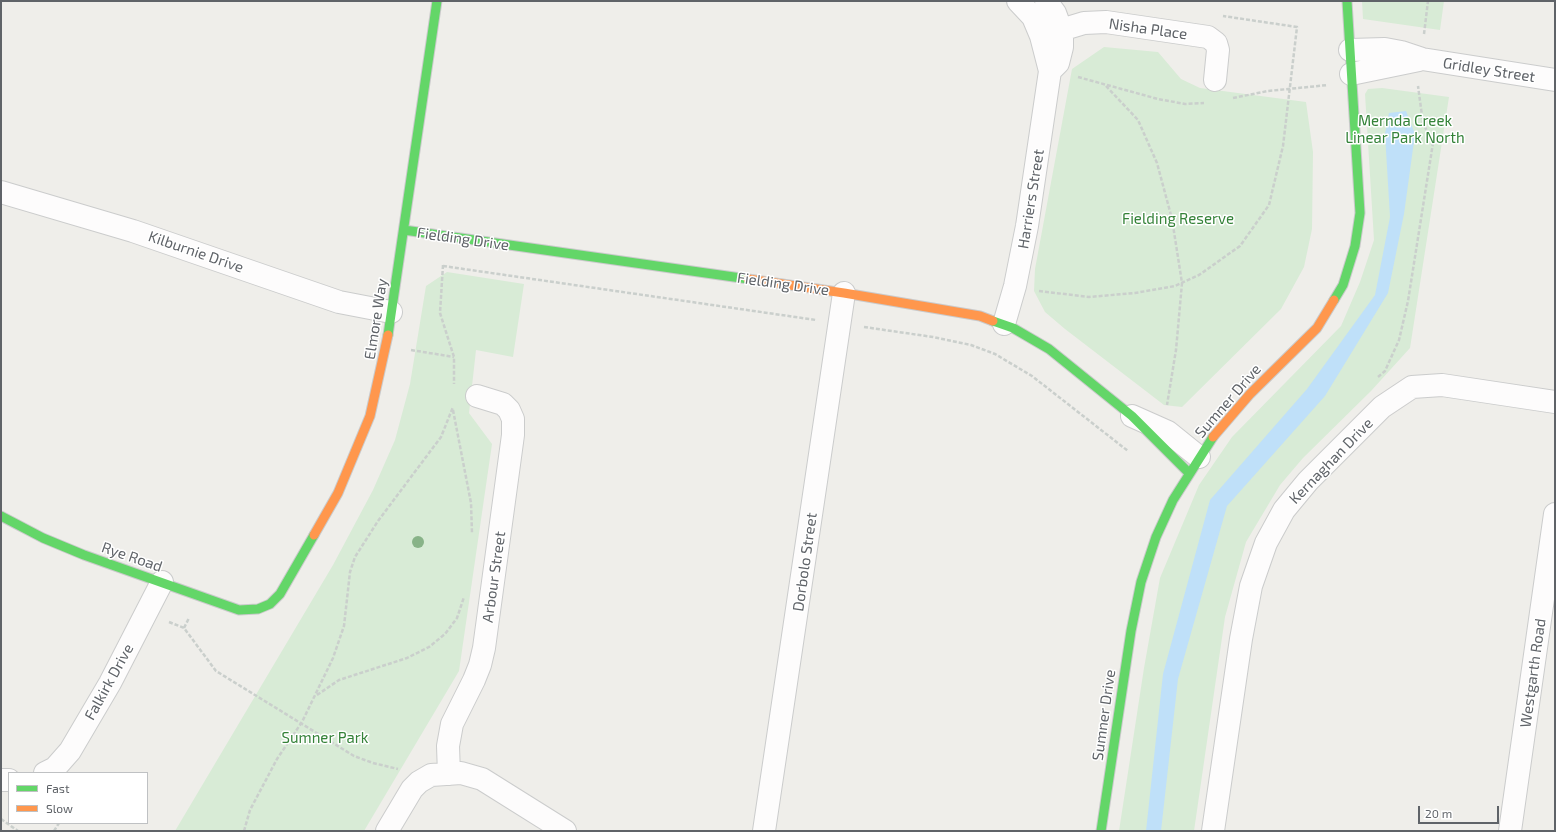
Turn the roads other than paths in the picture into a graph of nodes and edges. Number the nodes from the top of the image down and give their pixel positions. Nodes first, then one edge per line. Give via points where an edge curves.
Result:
1 (437, 1) edge
2 (1018, 1) edge
3 (1046, 1) edge
4 (1347, 1) edge
5 (1051, 33) junction
6 (1350, 50) junction
7 (1422, 59) junction
8 (1351, 74) junction
9 (1215, 80) dead end
10 (1555, 80) edge
11 (1, 192) edge
12 (404, 230) junction
13 (844, 293) junction
14 (391, 312) junction
15 (1004, 324) junction
16 (477, 396) dead end
17 (1555, 402) edge
18 (1132, 416) joint
19 (1194, 465) junction
20 (1555, 514) edge
21 (1, 516) edge
22 (162, 582) junction
23 (258, 609) joint
24 (47, 772) edge
25 (449, 774) junction
26 (387, 831) edge
27 (564, 831) edge
28 (764, 831) edge
29 (1101, 831) edge
30 (1213, 831) edge
31 (1510, 831) edge

1 - 12 street, Elmore Way
2 - 5 street, Harriers Street via 1032,18
3 - 5 street, Harriers Street via 1055,13
4 - 6 street, Sumner Drive
5 - 9 street, Nisha Place via 1084,23 1106,22 1208,37 1216,43 1218,50
5 - 15 street, Harriers Street via 1062,47 1058,63 1050,71 1027,226 1015,286
6 - 7 street, Gridley Street via 1385,49
6 - 8 street, Sumner Drive
7 - 8 street, Gridley Street
7 - 10 street, Gridley Street
8 - 19 street, Sumner Drive via 1360,213 1355,246 1343,285 1317,328 1250,394 1207,445
11 - 14 street, Kilburnie Drive via 133,231 339,302
12 - 13 street, Fielding Drive
12 - 14 street, Elmore Way
13 - 15 street, Fielding Drive via 974,314
13 - 28 street, Dorbolo Street
14 - 23 street, Elmore Way via 370,416 338,493 280,594 270,604
15 - 18 street, Fielding Drive via 1049,349
16 - 25 street, Arbour Street via 503,404 509,410 513,419 513,435 484,648 480,666 452,724 448,746
17 - 30 street, Kernaghan Drive via 1442,386 1412,387 1382,407 1308,481 1284,510 1266,543 1251,586
18 - 19 street, Fielding Drive via 1168,432
19 - 29 street, Sumner Drive via 1173,500 1156,537 1142,582 1131,631
20 - 31 street, Westgarth Road
21 - 22 street, Rye Road via 43,538
22 - 23 street, Rye Road via 239,610
22 - 24 street, Falkirk Drive via 110,683 70,751 55,768
25 - 26 street via 431,775 419,782 412,789
25 - 27 street via 462,773 482,780

